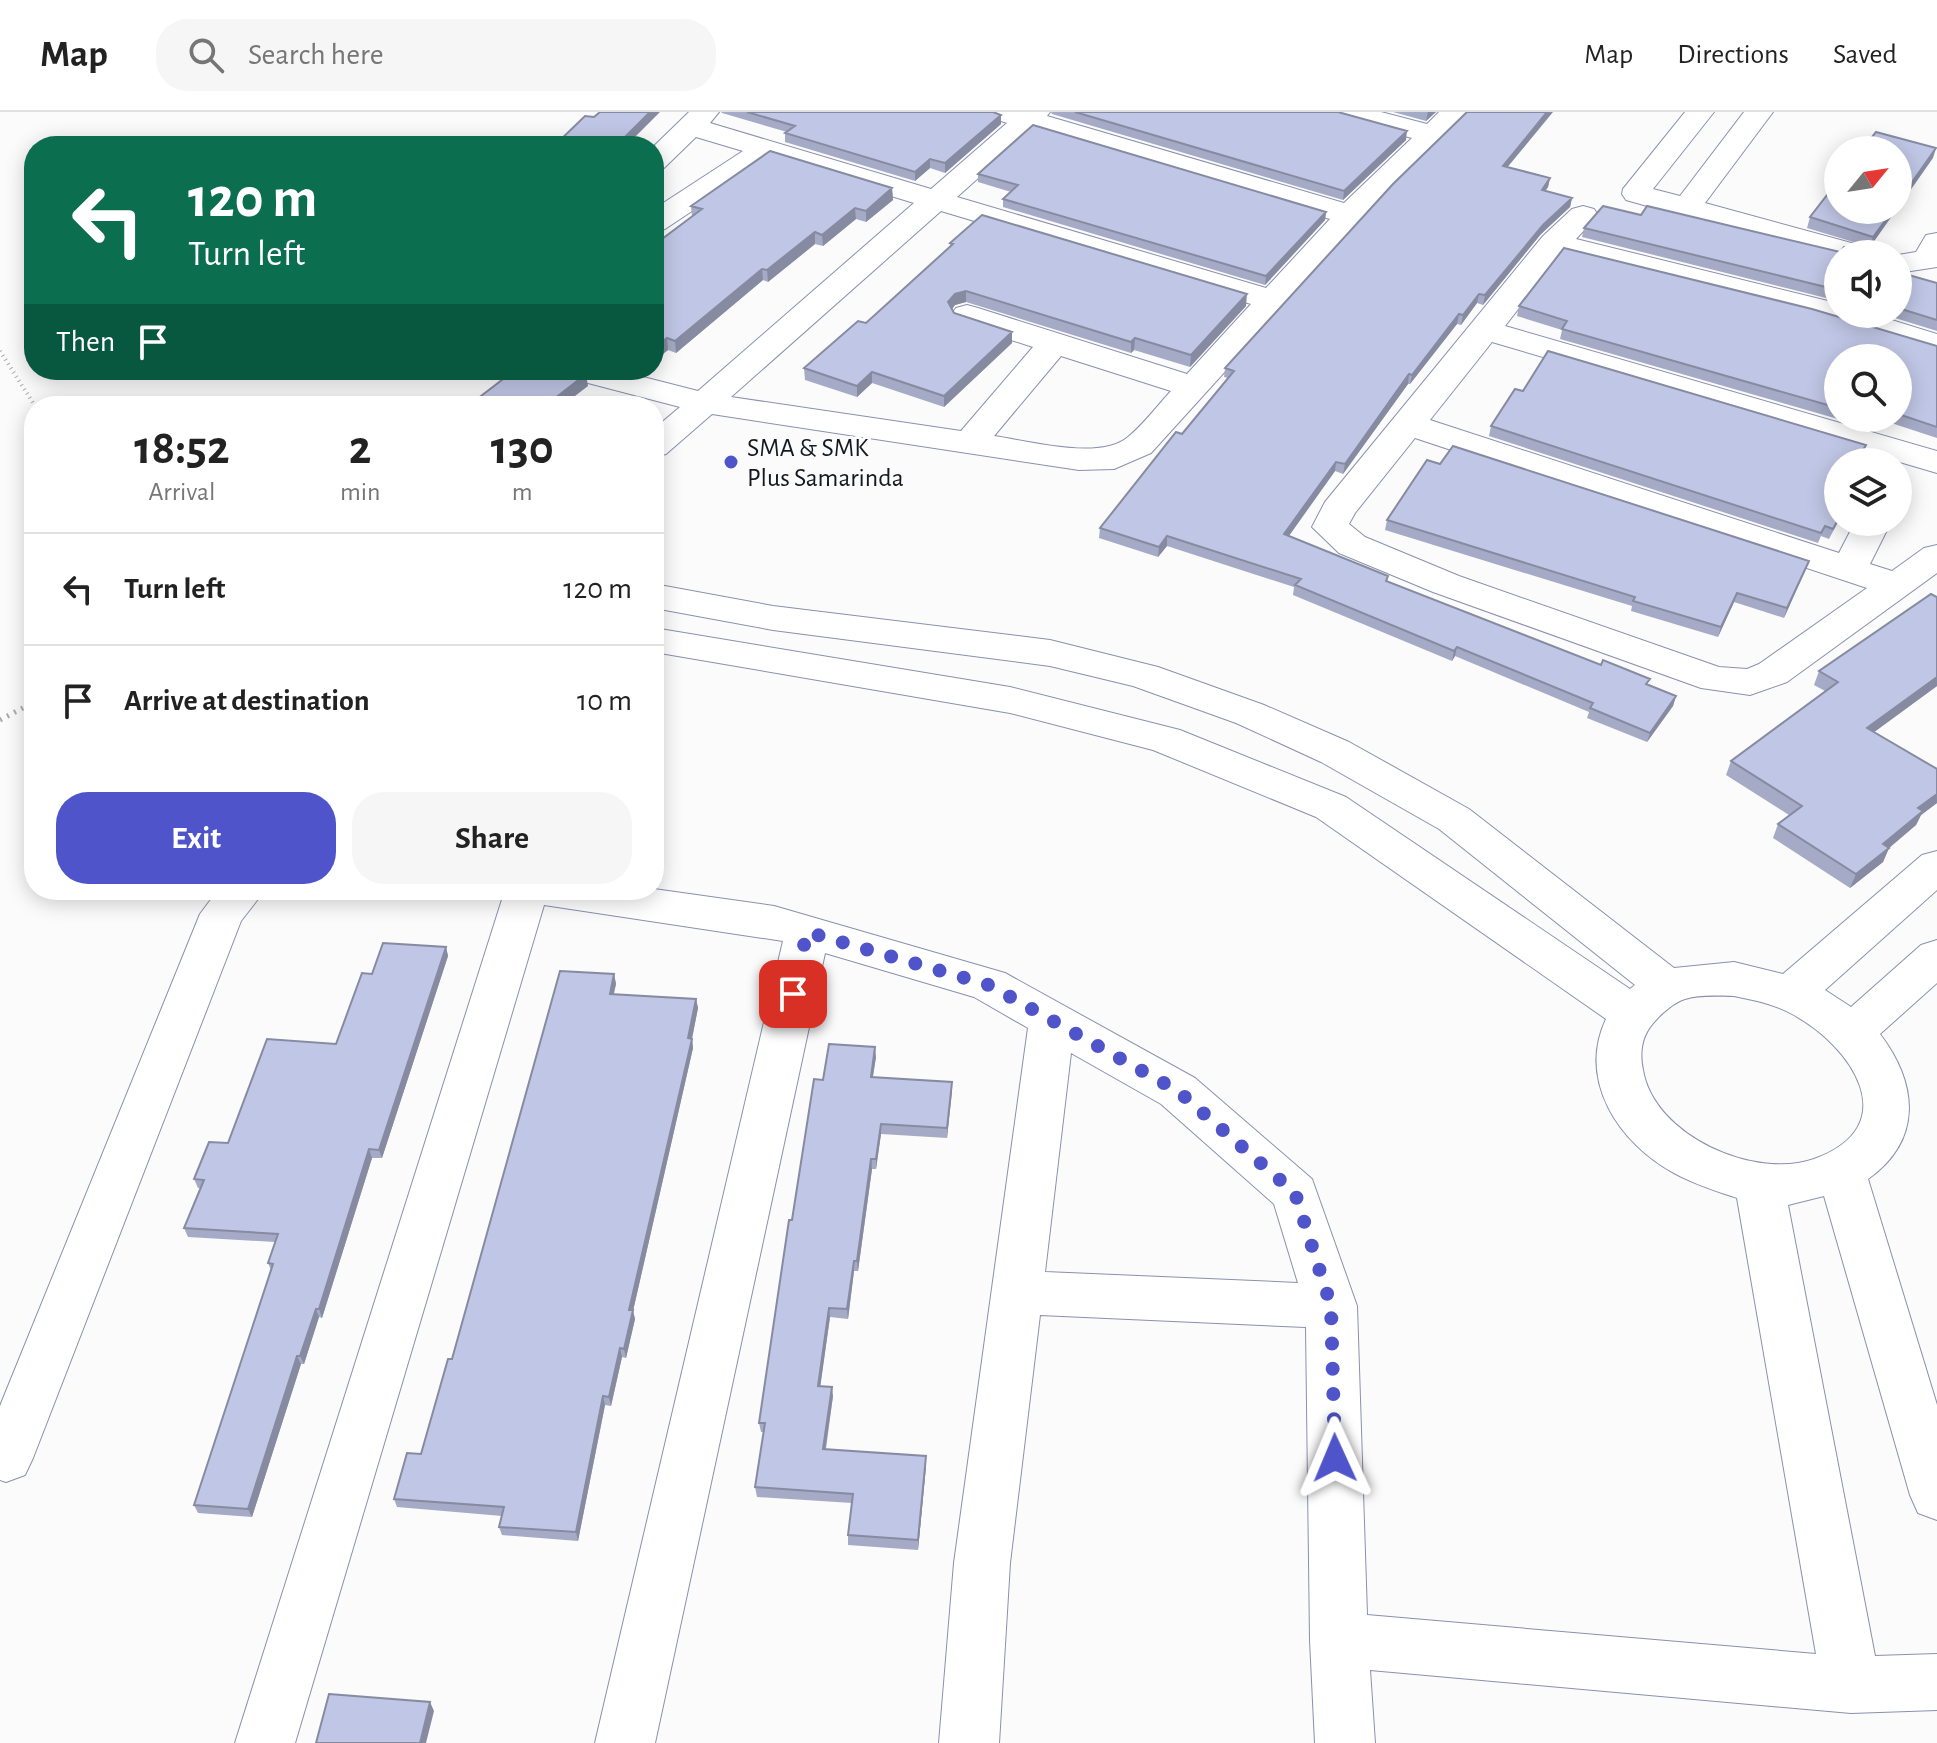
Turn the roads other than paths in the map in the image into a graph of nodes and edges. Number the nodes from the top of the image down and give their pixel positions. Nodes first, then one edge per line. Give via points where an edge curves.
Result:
1 (1348, 112) edge
2 (1700, 112) edge
3 (1759, 112) edge
4 (1022, 114) edge
5 (698, 119) edge
6 (1444, 123) edge
7 (767, 148) junction
8 (664, 152) edge
9 (940, 199) junction
10 (1685, 210) junction
11 (1351, 215) junction
12 (1583, 215) dead end
13 (664, 216) edge
14 (1937, 242) edge
15 (1554, 243) junction
16 (1824, 246) edge
17 (1912, 262) edge
18 (1274, 301) junction
19 (967, 315) edge
20 (1485, 330) junction
21 (1054, 343) junction
22 (1937, 344) edge
23 (605, 380) edge
24 (1194, 387) junction
25 (650, 396) edge
26 (664, 400) edge
27 (705, 403) junction
28 (1408, 424) junction
29 (664, 438) edge
30 (969, 443) junction
31 (1918, 466) edge
32 (1866, 536) edge
33 (1937, 556) edge
34 (1850, 567) junction
35 (1894, 584) junction
36 (664, 598) edge
37 (664, 642) edge
38 (1937, 866) edge
39 (234, 900) edge
40 (524, 900) edge
41 (618, 900) edge
42 (807, 932) junction
43 (1937, 957) edge
44 (1668, 987) junction
45 (1790, 994) junction
46 (1631, 1013) junction
47 (1052, 1020) junction
48 (1852, 1033) junction
49 (1841, 1171) junction
50 (1759, 1182) junction
51 (1017, 1292) junction
52 (1331, 1306) junction
53 (6, 1458) dead end
54 (1937, 1495) edge
55 (1339, 1640) junction
56 (1937, 1682) edge
57 (1851, 1685) junction
58 (265, 1743) edge
59 (625, 1743) edge
60 (969, 1743) edge
61 (1345, 1743) edge

1 - 6 street
2 - 10 street via 1637,194
3 - 10 street
4 - 9 street
4 - 11 street
5 - 7 street
5 - 8 street
6 - 11 street
7 - 9 street
7 - 13 street
9 - 18 street
9 - 27 street
10 - 16 street
11 - 18 street
12 - 15 street
14 - 17 street via 1927,260
15 - 20 street
15 - 22 street via 1821,309
18 - 24 street
19 - 21 street
20 - 28 street
20 - 31 street
21 - 24 street
21 - 30 street
23 - 25 street
24 - 30 street via 1139,446 1114,458 1079,459
26 - 27 street
27 - 29 street
27 - 30 street
28 - 34 street
28 - 35 street via 1330,527 1352,545 1446,584 1715,679 1750,682 1773,673
32 - 34 street
33 - 35 street
34 - 35 street
36 - 44 street via 773,618 1050,653 1144,676 1250,714 1335,752 1454,819
37 - 46 street via 1010,700 1166,740 1331,807
38 - 45 street
39 - 53 street via 222,914
40 - 58 street
41 - 42 street via 774,922
42 - 47 street via 989,985
42 - 59 street
43 - 48 street
44 - 45 street via 1734,979
44 - 46 street
45 - 48 street via 1817,1006
46 - 50 street via 1617,1041 1618,1074 1633,1108 1661,1139 1700,1164
47 - 51 street
47 - 52 street via 1178,1091 1295,1193
48 - 49 street via 1876,1064 1887,1098 1883,1131 1866,1158
49 - 50 street via 1792,1185
49 - 54 street
50 - 57 street
51 - 52 street
51 - 60 street via 982,1563
52 - 55 street
55 - 57 street
55 - 61 street
56 - 57 street

